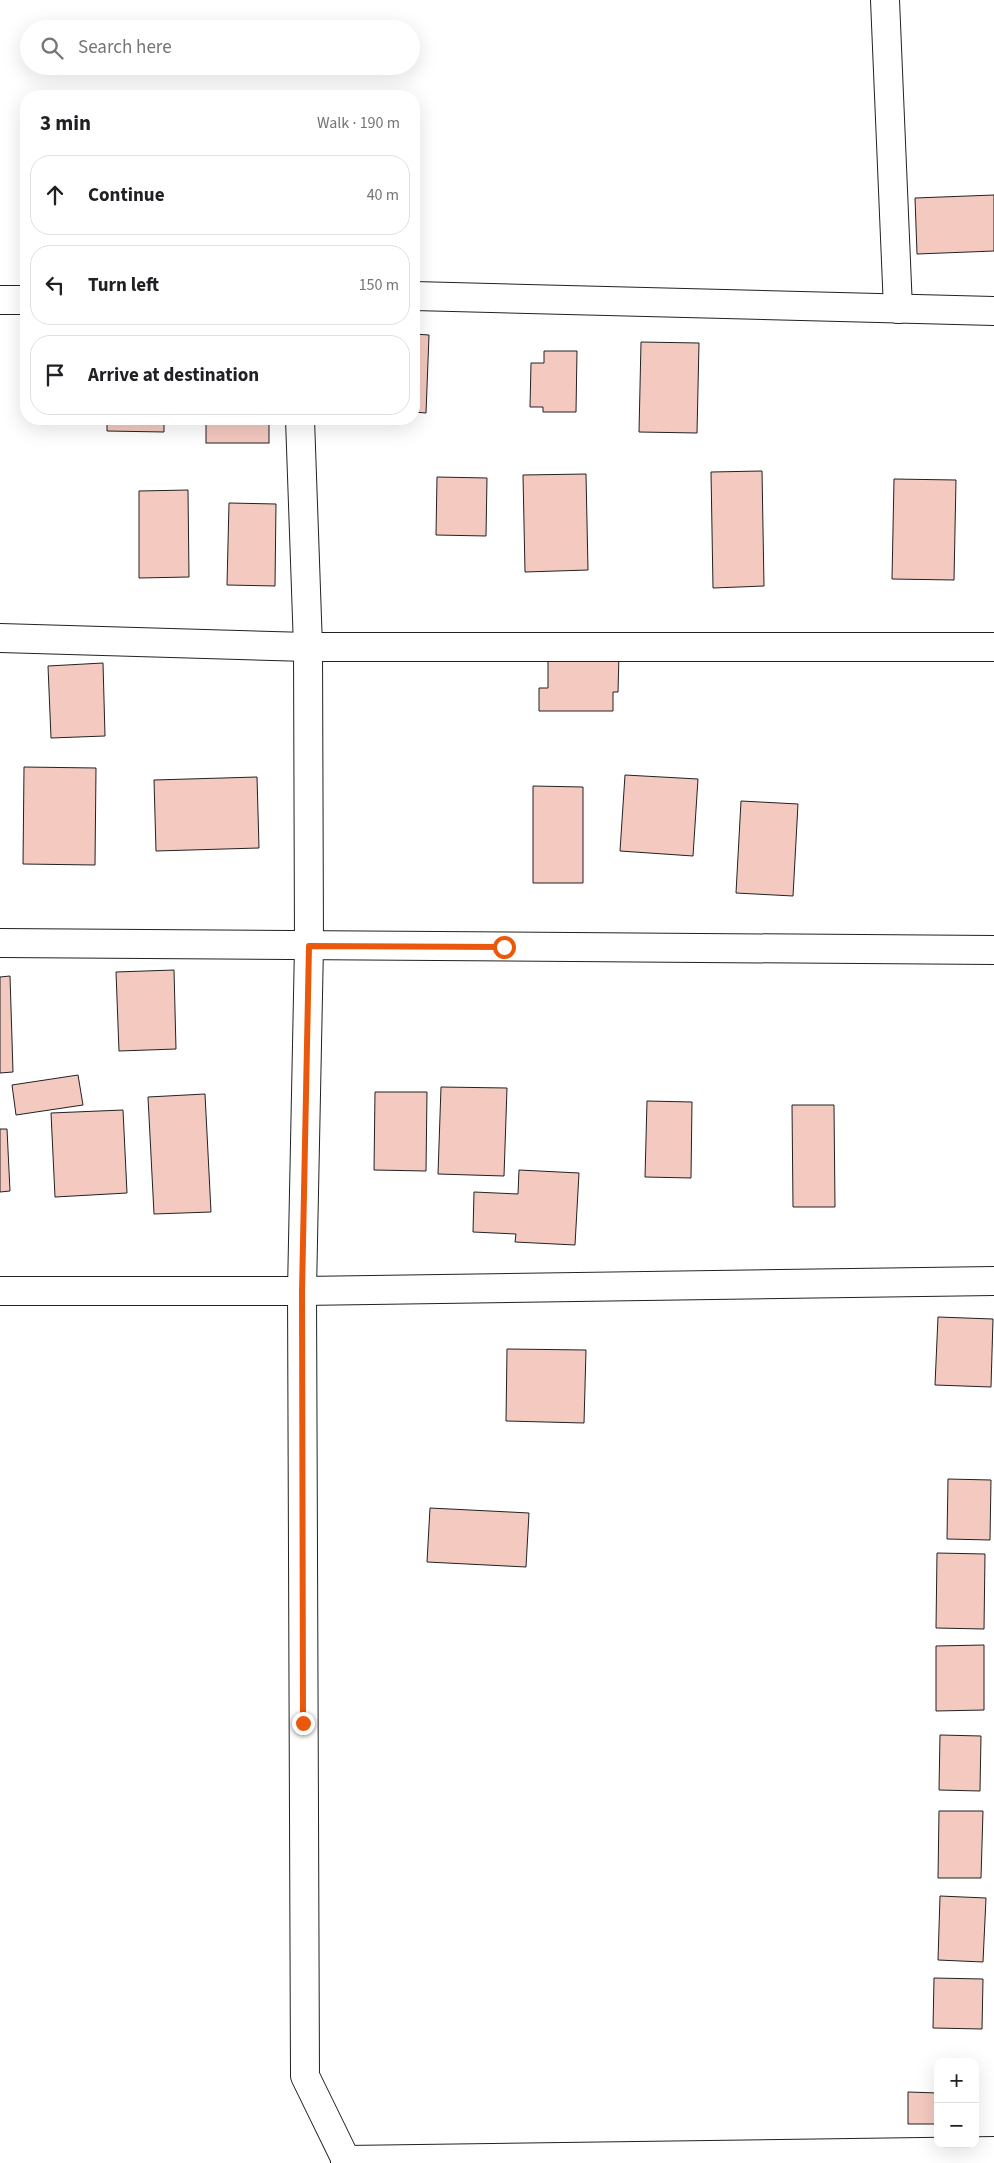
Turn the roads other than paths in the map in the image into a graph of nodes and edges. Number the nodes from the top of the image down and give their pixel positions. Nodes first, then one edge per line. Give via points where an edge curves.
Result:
1 (885, 0) edge
2 (420, 296) edge
3 (0, 300) edge
4 (20, 300) edge
5 (898, 309) junction
6 (994, 311) edge
7 (300, 425) edge
8 (0, 638) edge
9 (308, 647) junction
10 (994, 647) edge
11 (0, 943) edge
12 (309, 946) junction
13 (994, 950) edge
14 (994, 1282) edge
15 (0, 1291) edge
16 (302, 1292) junction
17 (994, 2151) edge
18 (346, 2162) edge

1 - 5 street
2 - 5 street
3 - 4 street
5 - 6 street
7 - 9 street
8 - 9 street
9 - 10 street
9 - 12 street
11 - 12 street
12 - 13 street
12 - 16 street
14 - 16 street
15 - 16 street
16 - 18 street via 305,2076
17 - 18 street

